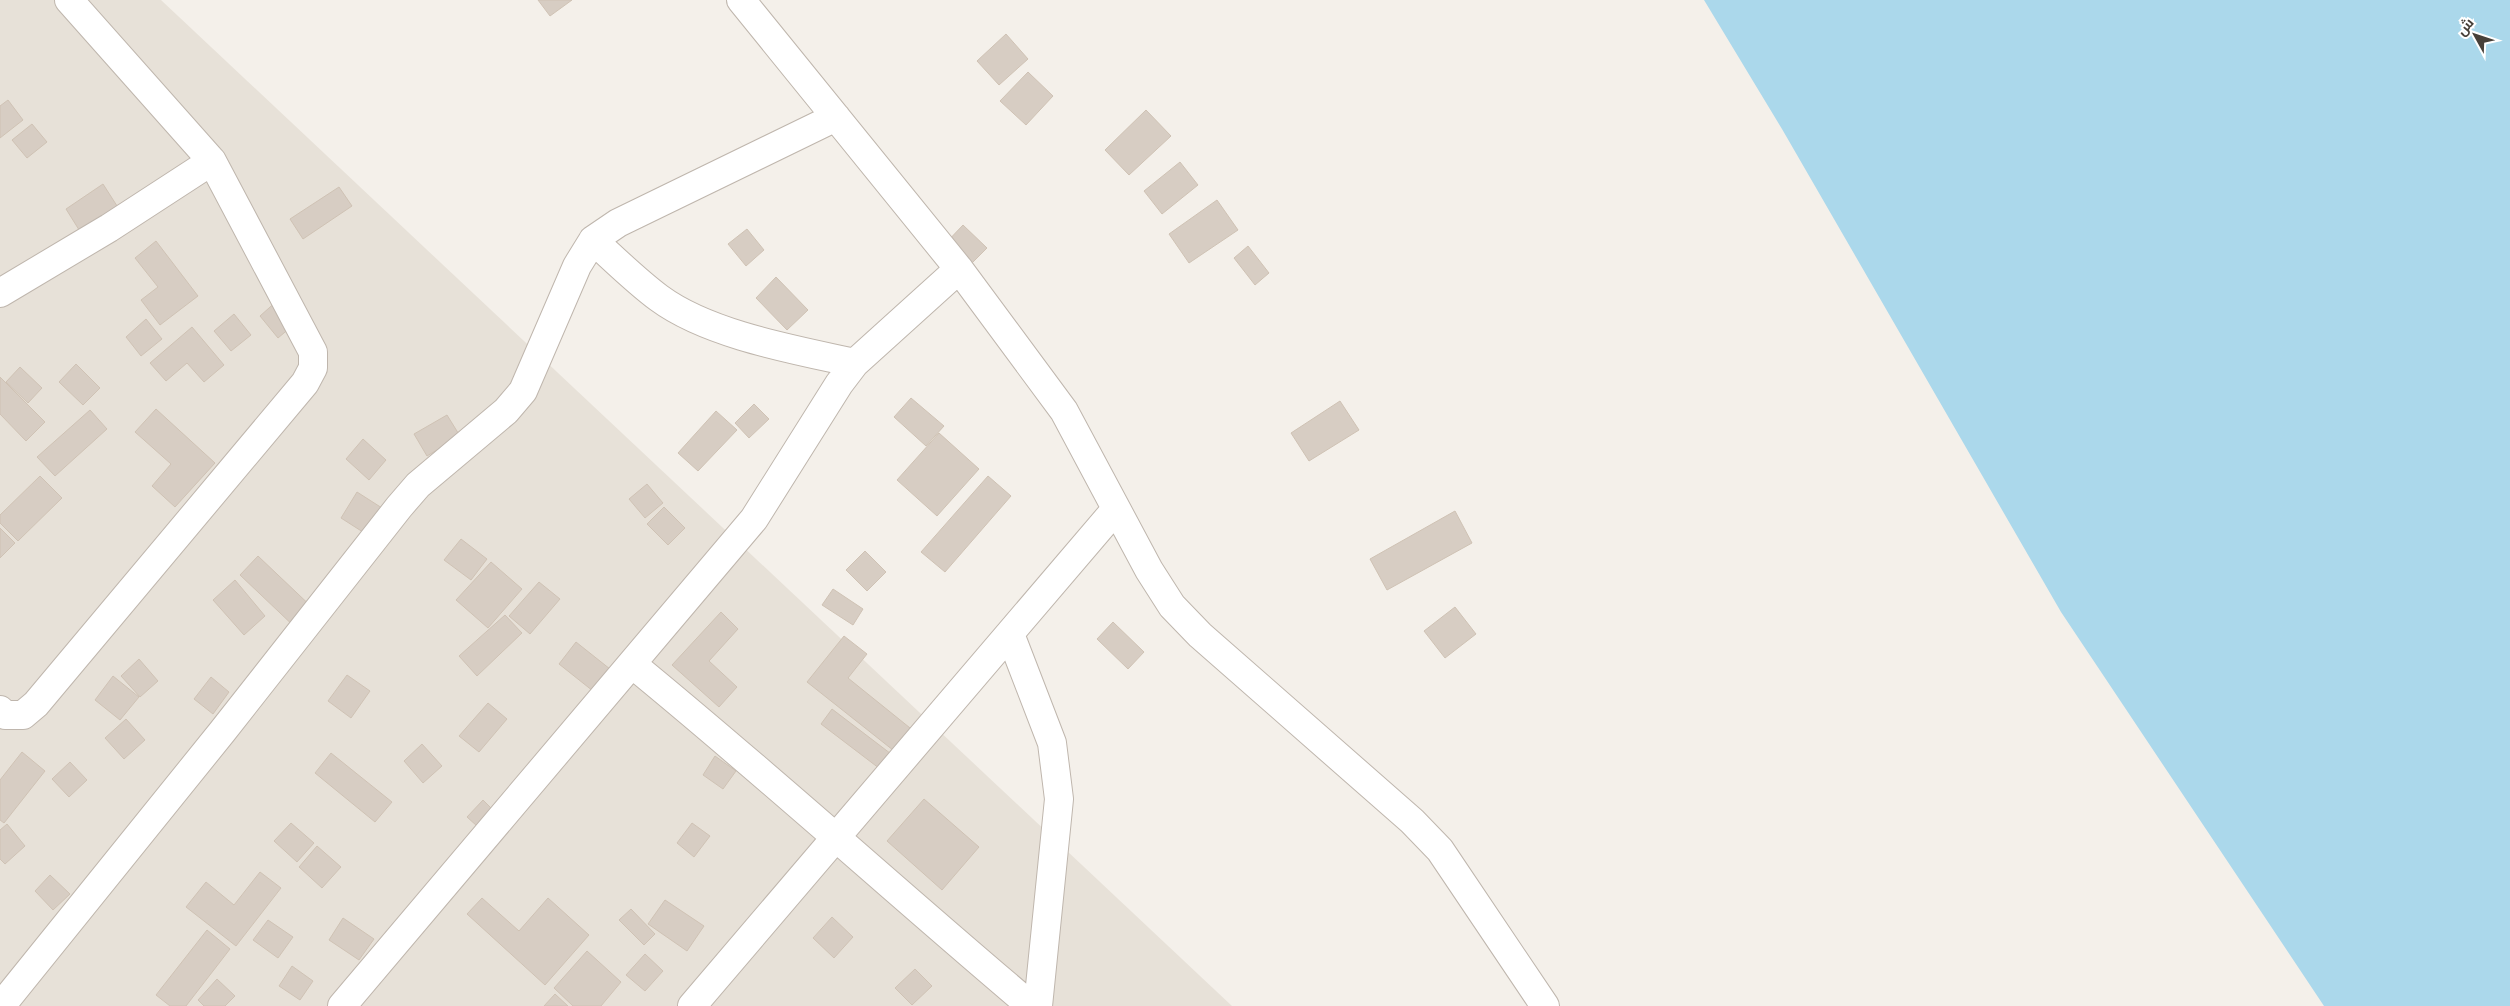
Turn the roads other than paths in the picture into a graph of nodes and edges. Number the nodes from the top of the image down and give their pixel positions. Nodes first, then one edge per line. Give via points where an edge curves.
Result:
1 (69, 0) edge
2 (741, 0) edge
3 (836, 117) junction
4 (212, 161) junction
5 (592, 240) junction
6 (959, 269) junction
7 (0, 293) edge
8 (856, 363) junction
9 (1116, 509) junction
10 (1010, 634) junction
11 (632, 664) junction
12 (0, 710) edge
13 (835, 839) junction
14 (1, 1006) edge
15 (342, 1006) edge
16 (692, 1006) edge
17 (1031, 1006) edge
18 (1038, 1006) edge
19 (1545, 1006) edge

1 - 4 street
2 - 3 street
3 - 5 street via 618,223
3 - 6 street
4 - 7 street
4 - 12 street via 313,352 313,368 306,383 36,704 23,715 5,715
5 - 8 street via 660,299 697,319 758,341
5 - 14 street via 577,266 523,391 506,411 418,485 399,507
6 - 8 street
6 - 9 street via 1064,411
8 - 11 street via 839,384 754,519
9 - 10 street
9 - 19 street via 1149,570 1179,613 1412,821 1440,850
10 - 13 street
10 - 18 street via 1052,743 1057,772 1059,800
11 - 13 street via 724,739
11 - 15 street
13 - 16 street
13 - 17 street

